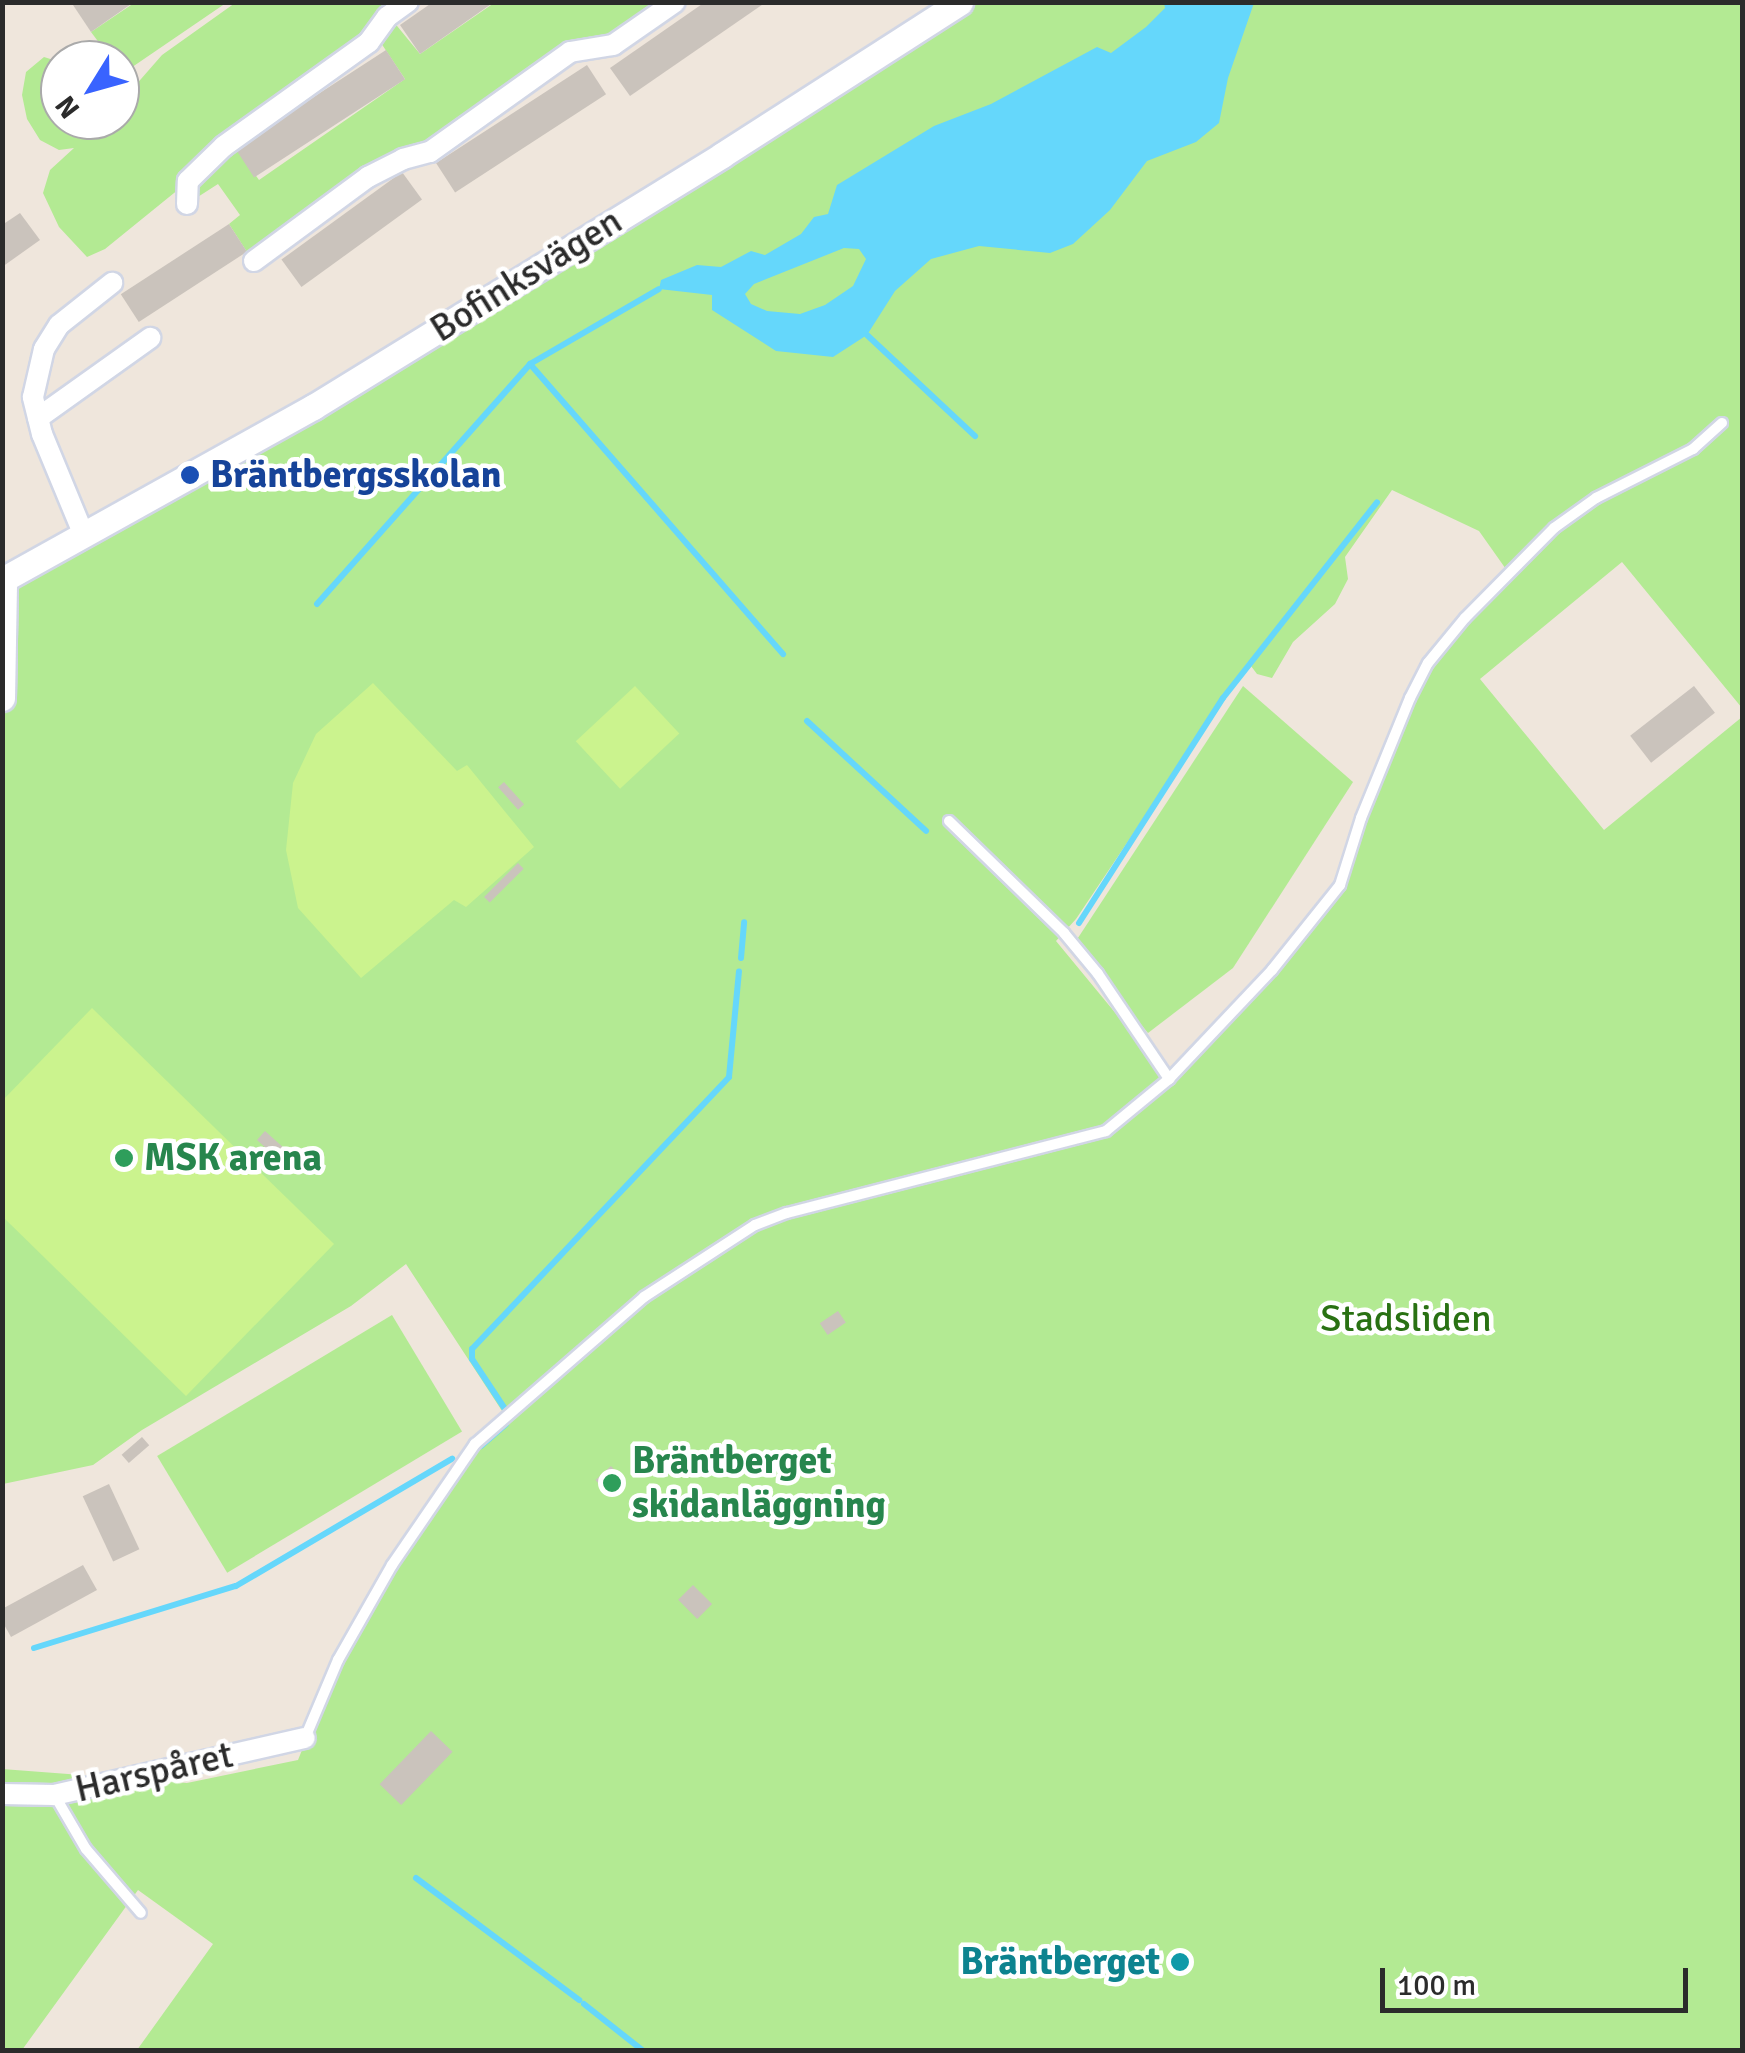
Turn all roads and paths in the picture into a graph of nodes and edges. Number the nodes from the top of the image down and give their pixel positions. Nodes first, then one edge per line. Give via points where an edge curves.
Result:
1 (408, 2) edge
2 (675, 2) edge
3 (960, 2) edge
4 (186, 204) dead end
5 (254, 261) dead end
6 (112, 283) dead end
7 (150, 338) dead end
8 (38, 418) junction
9 (1722, 423) dead end
10 (83, 533) junction
11 (3, 579) edge
12 (2, 698) edge
13 (949, 820) dead end
14 (1169, 1079) junction
15 (305, 1738) joint
16 (2, 1794) edge
17 (54, 1795) junction
18 (140, 1913) dead end

1 - 4 street via 369,42 224,146 188,181
2 - 5 street via 613,44 570,52 430,152 368,177
3 - 10 street, Bofinksvägen via 312,406
6 - 8 street via 59,325 44,348 33,397
7 - 8 street
8 - 10 street
9 - 14 lane via 1693,449 1596,498 1554,528 1428,663 1360,818 1340,885 1272,970
10 - 11 street, Bofinksvägen
11 - 12 street
13 - 14 lane via 1064,933
14 - 15 lane via 1106,1131 755,1225 644,1297 475,1444 392,1564 338,1660
15 - 17 street, Harspåret
16 - 17 street, Harspåret
17 - 18 lane via 86,1849

